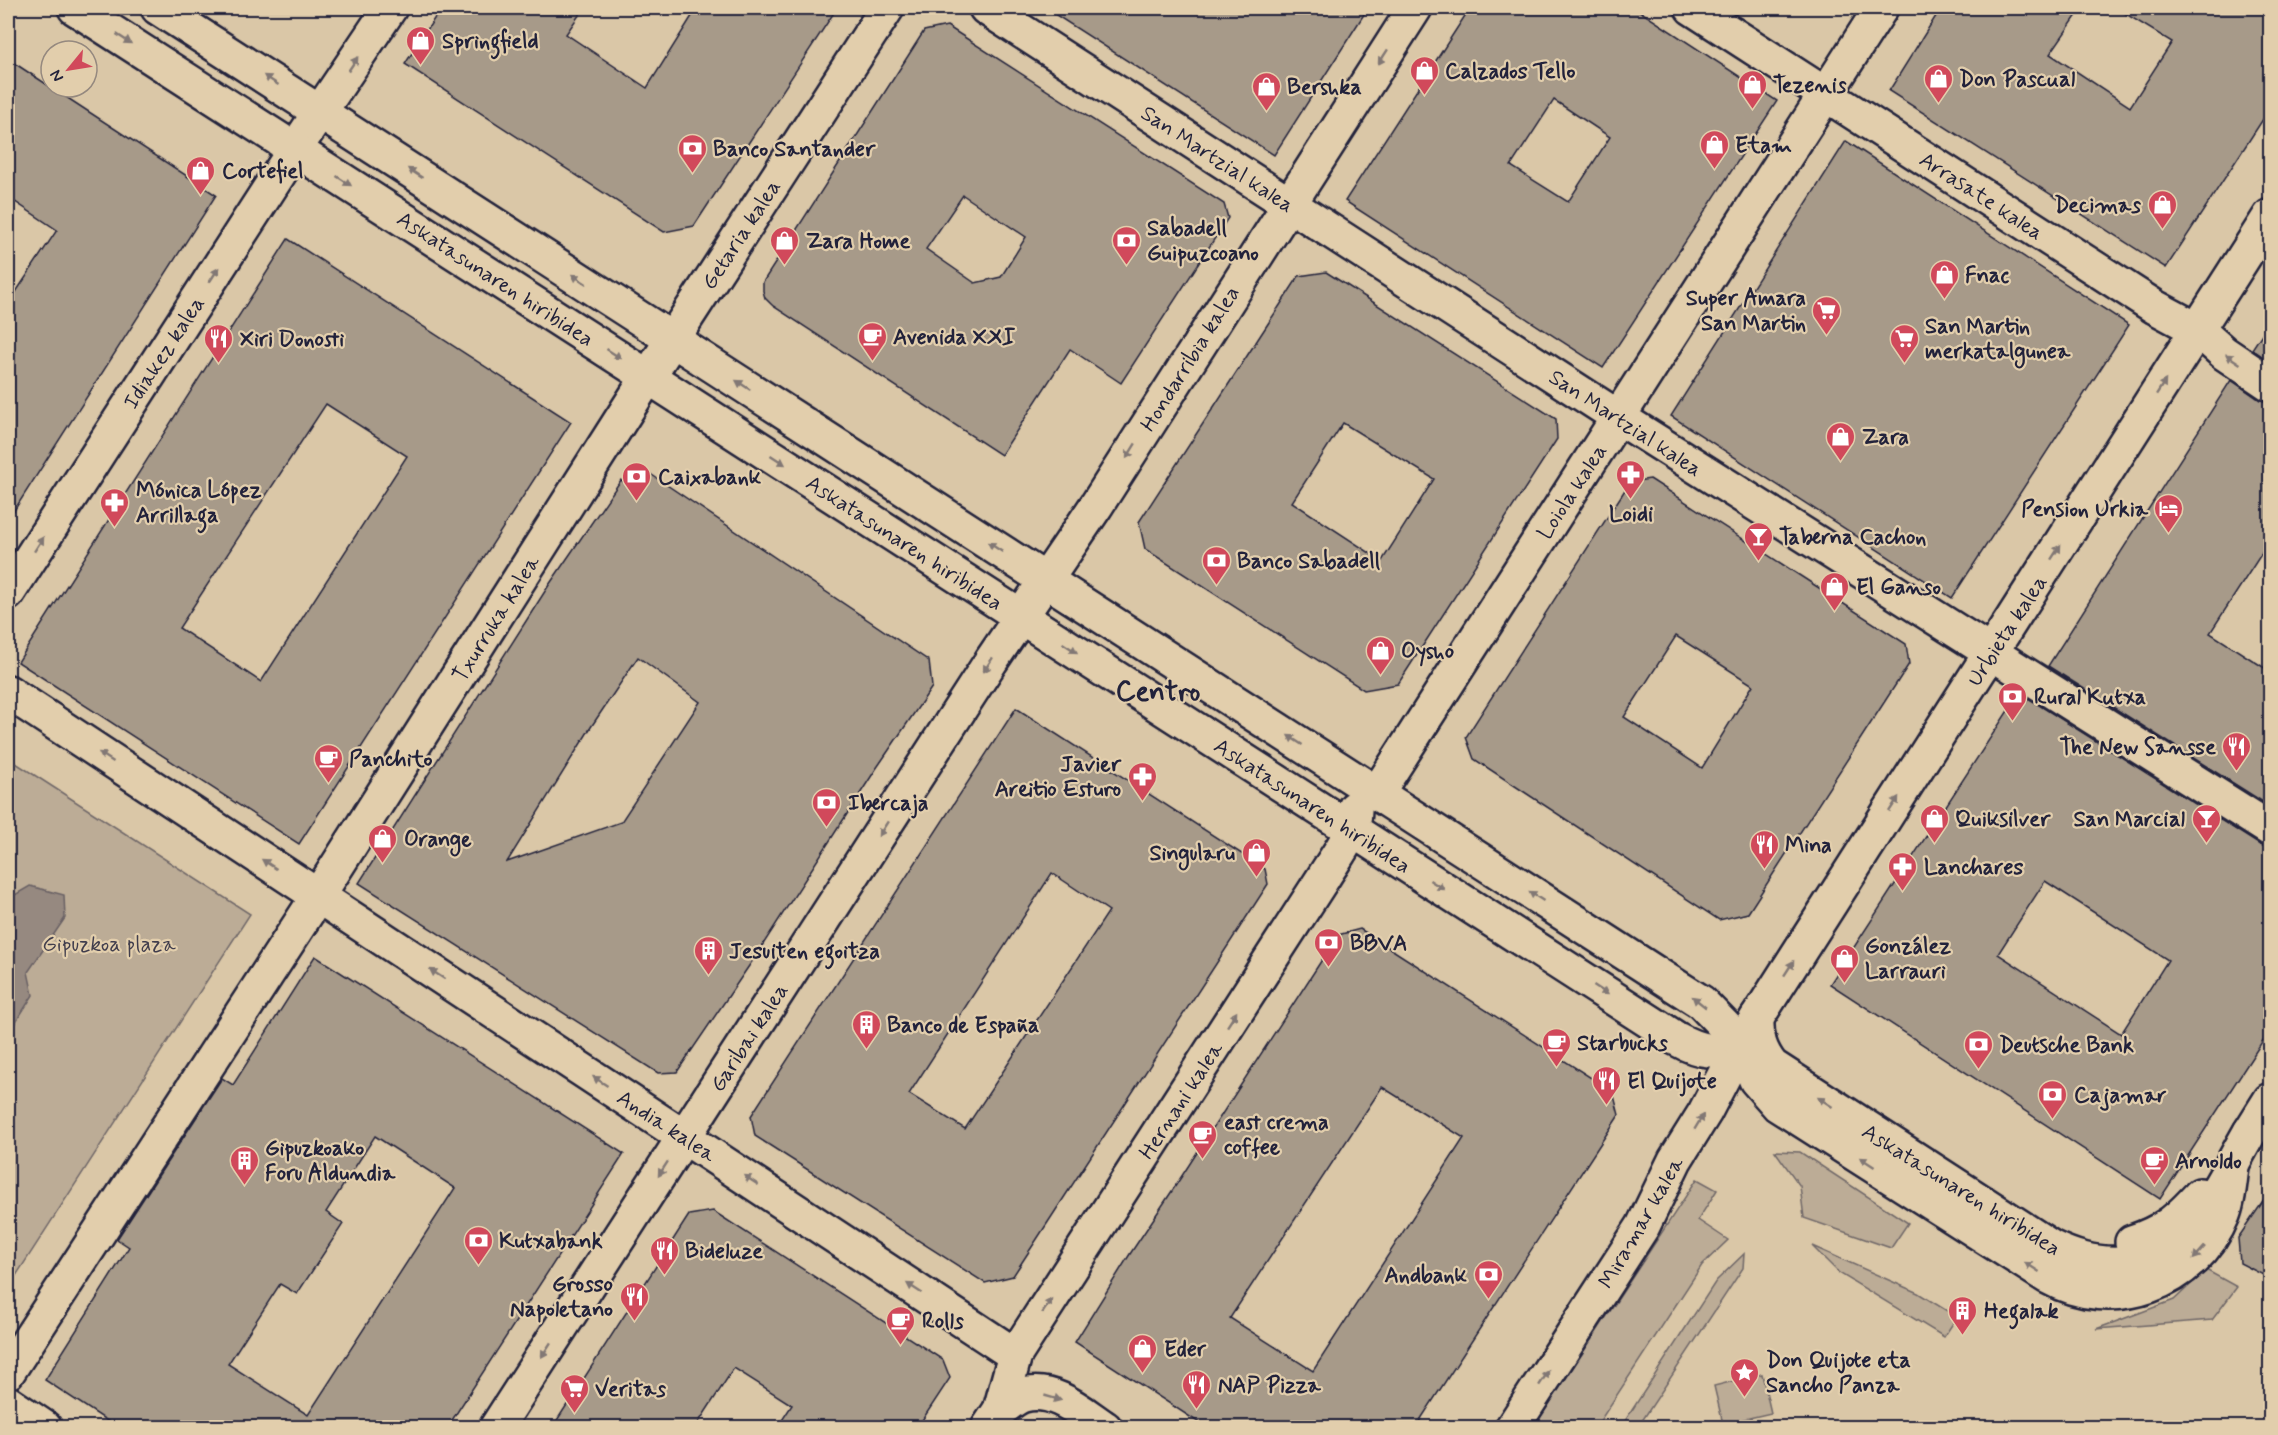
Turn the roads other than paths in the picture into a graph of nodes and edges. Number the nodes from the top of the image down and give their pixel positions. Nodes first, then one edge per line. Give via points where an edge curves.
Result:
1 (75, 8) edge
2 (158, 8) edge
3 (390, 8) edge
4 (887, 8) edge
5 (986, 8) edge
6 (1415, 8) edge
7 (1692, 8) edge
8 (1881, 8) edge
9 (1826, 94) junction
10 (320, 112) junction
11 (295, 149) junction
12 (1288, 203) junction
13 (2271, 216) edge
14 (2198, 330) junction
15 (673, 339) junction
16 (648, 377) junction
17 (2271, 384) edge
18 (1618, 417) junction
19 (1044, 579) junction
20 (8, 593) edge
21 (1020, 616) junction
22 (1991, 652) junction
23 (8, 692) edge
24 (1344, 772) junction
25 (1377, 794) junction
26 (2271, 829) edge
27 (1353, 830) junction
28 (318, 896) junction
29 (1749, 1030) junction
30 (2271, 1100) edge
31 (2264, 1126) edge
32 (685, 1136) junction
33 (2233, 1161) junction
34 (2132, 1242) dead end
35 (1015, 1355) junction
36 (8, 1372) edge
37 (8, 1403) edge
38 (994, 1419) edge
39 (45, 1428) edge
40 (496, 1428) edge
41 (1105, 1428) edge
42 (1512, 1428) edge

1 -> 11 street, Askatasunaren hiribidea
10 -> 2 street, Askatasunaren hiribidea
10 -> 3 street, Idiakez kalea
4 - 15 street, Getaria kalea
5 - 12 street, San Martzial kalea
6 -> 12 street, Hondarribia kalea
7 - 9 street, Arrasate kalea
8 - 9 street, Loiola kalea
9 - 14 street, Arrasate kalea via 2155,307
9 - 18 street, Loiola kalea
10 - 11 street, Idiakez kalea
15 -> 10 street, Askatasunaren hiribidea
11 -> 16 street, Askatasunaren hiribidea
20 -> 11 street, Idiakez kalea
12 - 18 street, San Martzial kalea
12 -> 19 street, Hondarribia kalea via 1096,506
13 - 14 street, Urbieta kalea
17 -> 14 street, Arrasate kalea via 2224,353
22 -> 14 street, Urbieta kalea
15 - 16 street, Txurruka kalea
19 -> 15 street, Askatasunaren hiribidea
16 -> 21 street, Askatasunaren hiribidea
16 - 28 street, Txurruka kalea
18 - 22 street, San Martzial kalea
18 - 25 street, Loiola kalea
19 - 21 street, Hondarribia kalea
24 -> 19 street, Askatasunaren hiribidea
21 -> 27 street, Askatasunaren hiribidea
21 -> 32 street, Garibai kalea
22 - 26 street, San Martzial kalea
29 -> 22 street, Urbieta kalea
28 -> 23 street
24 - 25 street, Askatasunaren hiribidea
24 - 27 street via 1355,806
29 -> 25 street, Askatasunaren hiribidea
27 -> 29 street, Askatasunaren hiribidea via 1685,1043 1709,1051 1723,1050
35 -> 27 street, Hernani kalea
32 -> 28 street, Andia kalea
28 - 36 street
33 -> 29 street, Askatasunaren hiribidea via 2202,1214 2169,1246 2147,1258 2123,1263 2098,1264 2074,1258 2041,1241 1772,1066
42 -> 29 street, Miramar kalea via 1643,1226 1675,1160 1706,1112
30 - 31 street
31 - 33 street
35 -> 32 street, Andia kalea
32 -> 40 street, Garibai kalea
33 - 34 street via 2175,1221
35 - 38 street, Hernani kalea
37 - 39 street
38 -> 41 street via 1023,1395 1051,1395

